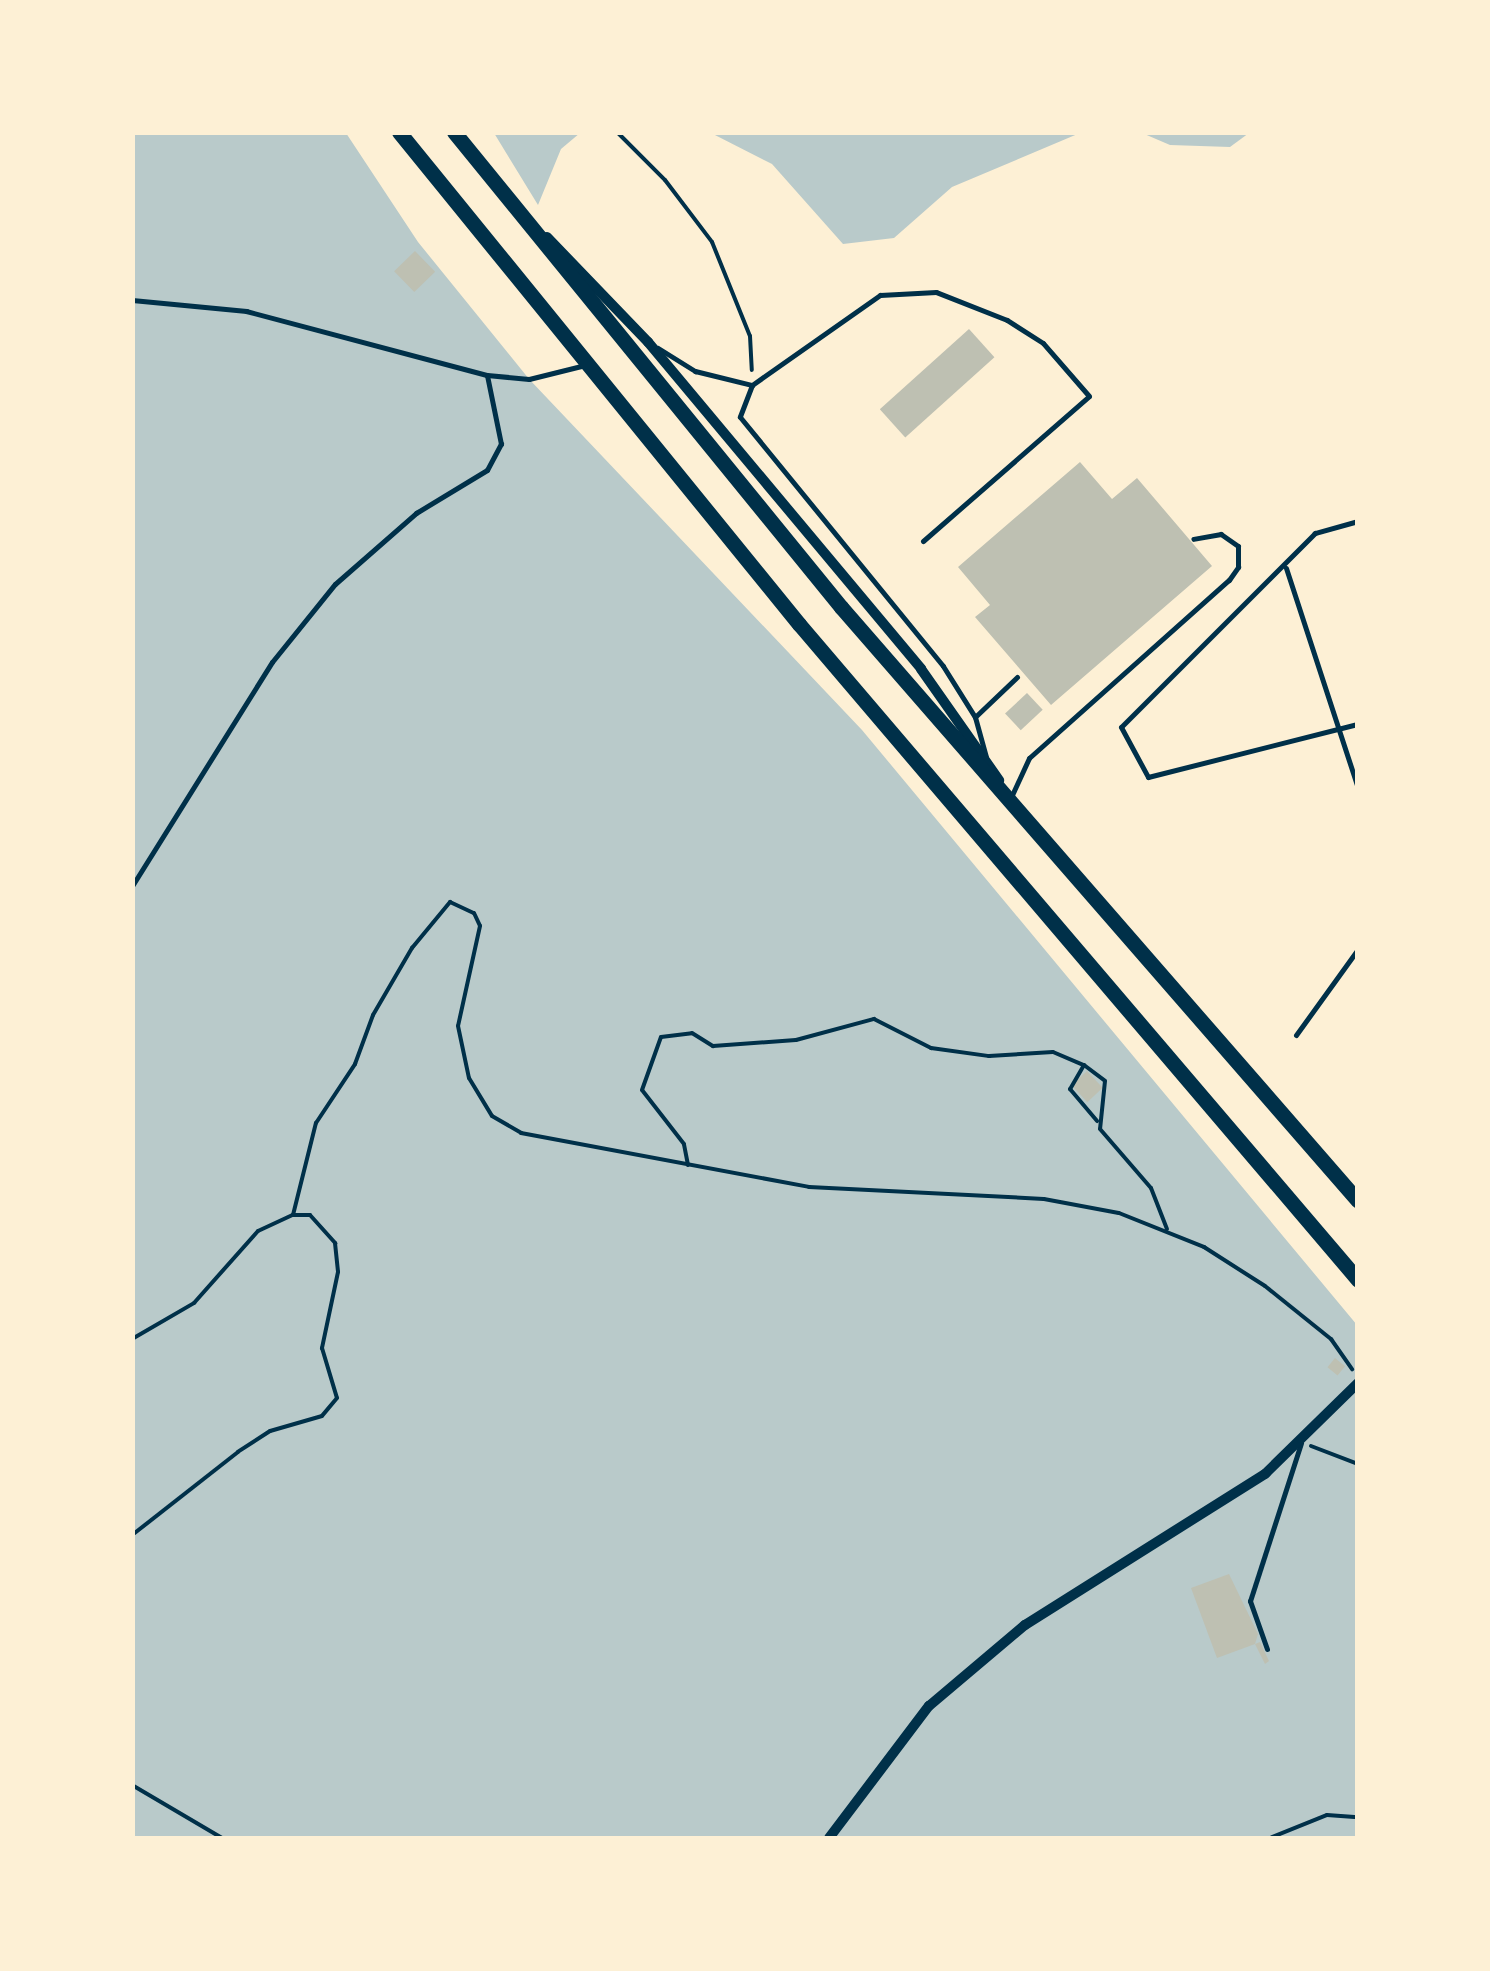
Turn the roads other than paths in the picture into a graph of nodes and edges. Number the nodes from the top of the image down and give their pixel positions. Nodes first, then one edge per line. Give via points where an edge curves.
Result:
1 (399, 132) edge
2 (454, 132) edge
3 (506, 198) junction
4 (132, 300) edge
5 (648, 342) junction
6 (585, 366) junction
7 (487, 376) junction
8 (752, 385) junction
9 (1358, 521) edge
10 (1193, 539) dead end
11 (923, 541) dead end
12 (1286, 568) junction
13 (1017, 677) dead end
14 (975, 717) junction
15 (1358, 724) edge
16 (1338, 729) junction
17 (986, 758) junction
18 (1358, 788) edge
19 (1012, 803) junction
20 (132, 886) edge
21 (1358, 949) edge
22 (1296, 1035) dead end
23 (1355, 1191) edge
24 (1358, 1280) edge
25 (1358, 1380) edge
26 (1301, 1443) junction
27 (1267, 1649) dead end
28 (829, 1838) edge

1 - 6 main road
2 - 3 main road
3 - 5 street
3 - 19 main road via 841,607
4 - 7 lane via 262,315
5 - 8 lane via 696,371
5 - 17 street via 921,669
6 - 7 lane via 529,379
6 - 24 main road
7 - 20 lane via 501,444 488,470 416,513 335,584 272,662
8 - 11 lane via 880,295 936,292 965,299 1043,344 1089,396
8 - 14 lane via 740,404 744,426 943,666
9 - 12 lane via 1315,534
10 - 19 lane via 1230,538 1238,546 1238,567 1028,758 1016,774
12 - 16 lane
12 - 16 lane via 1121,727 1148,777
13 - 14 lane
14 - 17 lane
15 - 16 lane
16 - 18 lane
17 - 19 street
19 - 23 main road
21 - 22 lane
25 - 26 street
26 - 27 lane via 1250,1602
26 - 28 street via 1216,1510 1025,1625 929,1706

